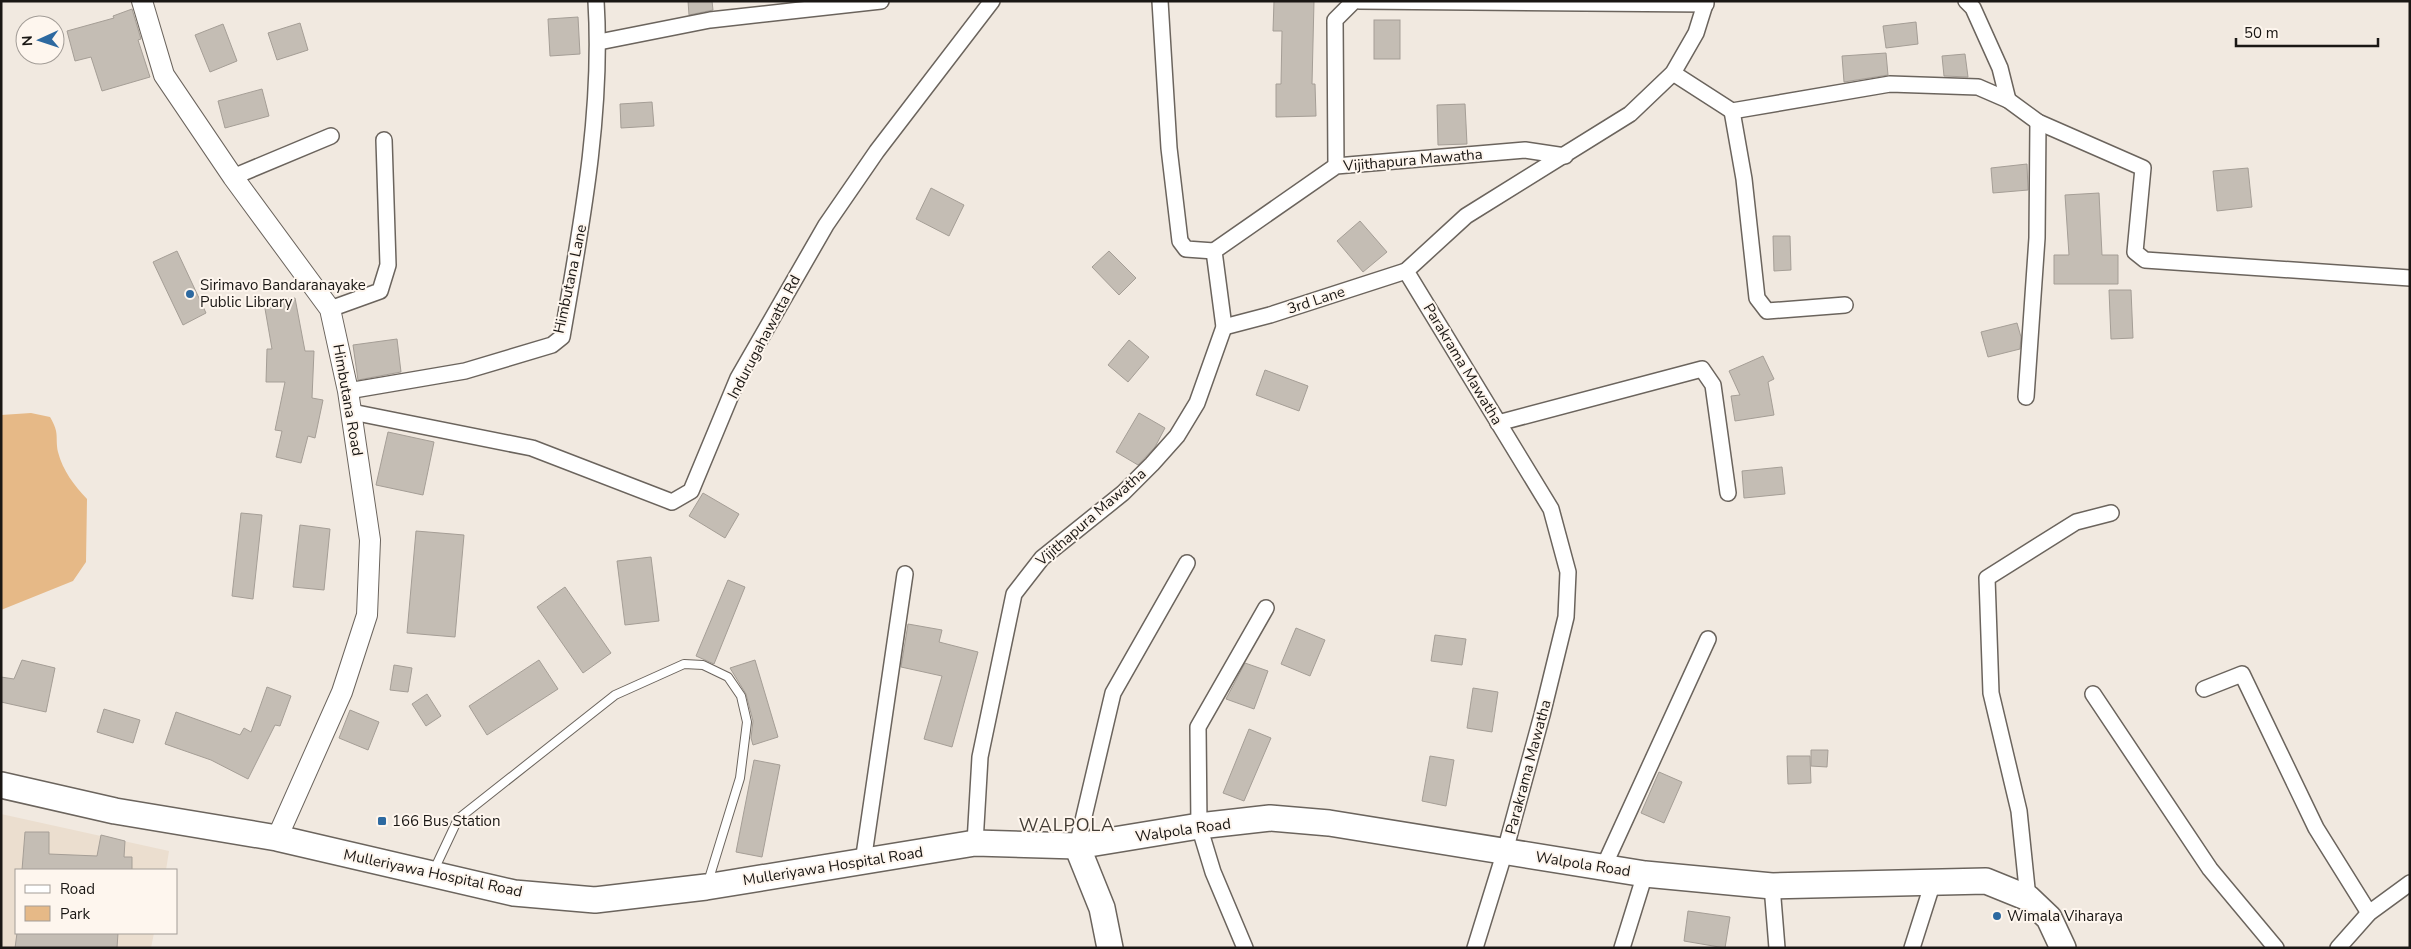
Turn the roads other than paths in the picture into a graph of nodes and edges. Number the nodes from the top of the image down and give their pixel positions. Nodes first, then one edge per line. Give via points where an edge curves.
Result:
1 (142, 1) edge
2 (596, 1) edge
3 (881, 1) edge
4 (992, 1) edge
5 (1160, 1) edge
6 (1354, 1) edge
7 (1359, 1) edge
8 (1966, 1) edge
9 (1706, 3) edge
10 (599, 42) junction
11 (1673, 73) junction
12 (2008, 100) junction
13 (1732, 111) junction
14 (2038, 122) junction
15 (331, 136) dead end
16 (384, 140) dead end
17 (1565, 156) junction
18 (1336, 166) junction
19 (233, 176) junction
20 (1214, 250) junction
21 (1406, 271) junction
22 (2410, 278) edge
23 (1845, 304) dead end
24 (330, 309) junction
25 (1224, 327) junction
26 (348, 391) junction
27 (2026, 397) dead end
28 (352, 412) junction
29 (1498, 423) junction
30 (1728, 493) dead end
31 (2111, 513) dead end
32 (1187, 564) dead end
33 (905, 574) dead end
34 (1266, 608) dead end
35 (1708, 639) dead end
36 (2204, 689) dead end
37 (2093, 694) dead end
38 (1, 785) edge
39 (1199, 826) junction
40 (277, 838) junction
41 (975, 843) junction
42 (1077, 846) junction
43 (1505, 851) junction
44 (863, 862) junction
45 (1604, 866) junction
46 (432, 874) junction
47 (1645, 874) junction
48 (1933, 882) junction
49 (2410, 883) edge
50 (1772, 886) junction
51 (706, 887) junction
52 (2028, 898) junction
53 (2369, 913) junction
54 (1110, 948) edge
55 (1245, 948) edge
56 (1475, 948) edge
57 (1622, 948) edge
58 (1777, 948) edge
59 (1912, 948) edge
60 (2063, 948) edge
61 (2276, 948) edge
62 (2338, 948) edge

1 - 19 street, Himbutana Road via 164,74
2 - 10 street, Himbutana Lane
3 - 10 street via 710,20
4 - 28 street, Indurugahawatta Rd via 877,151 826,225 738,378 691,491 672,502 532,448
5 - 20 street via 1168,148 1180,241 1186,249
6 - 18 street via 1336,20
7 - 9 street
8 - 12 street via 1973,8 2000,68
9 - 11 street via 1696,33
10 - 26 street, Himbutana Lane via 587,197 562,337 552,345 465,371
11 - 13 street
11 - 17 street via 1630,114
12 - 13 street via 1978,87 1890,84
12 - 14 street
13 - 23 street via 1744,179 1757,298 1767,312
14 - 22 street via 2144,168 2135,252 2145,260
14 - 27 street via 2037,238
15 - 19 street
16 - 24 street via 388,265 380,291
17 - 18 street, Vijithapura Mawatha via 1525,150
17 - 21 street via 1466,216
18 - 20 street, Vijithapura Mawatha
19 - 24 street, Himbutana Road
20 - 25 street, Vijithapura Mawatha
21 - 25 street, 3rd Lane
21 - 29 street, Parakrama Mawatha
24 - 26 street, Himbutana Road
25 - 41 street, Vijithapura Mawatha via 1197,403 1177,436 1123,493 1042,558 1014,594 980,757
26 - 28 street, Himbutana Road
28 - 40 street, Himbutana Road via 370,540 367,615 342,692
29 - 30 street via 1702,369 1714,385
29 - 43 street, Parakrama Mawatha via 1551,509 1568,572 1566,617
31 - 52 street via 2076,522 1986,578 1991,693 2019,811
32 - 42 street via 1113,693
33 - 44 street
34 - 39 street via 1198,727
35 - 45 street
36 - 53 street via 2242,674 2316,828
37 - 61 street via 2210,869
38 - 40 main road, Mulleriyawa Hospital Road via 115,811
39 - 42 main road, Walpola Road
39 - 43 main road, Walpola Road via 1270,818 1329,823
39 - 55 street via 1213,872
40 - 46 main road, Mulleriyawa Hospital Road
41 - 42 main road, Mulleriyawa Hospital Road
41 - 44 main road, Mulleriyawa Hospital Road
42 - 54 main road via 1102,908
43 - 45 main road, Walpola Road
43 - 56 street, Parakrama Mawatha
44 - 51 main road, Mulleriyawa Hospital Road
45 - 47 main road, Walpola Road
46 - 51 main road, Mulleriyawa Hospital Road via 514,893 595,900
46 - 51 lane via 458,818 615,695 684,664 703,665 728,677 741,696 747,722 740,778
47 - 50 main road, Walpola Road
47 - 57 street
48 - 50 main road, Walpola Road
48 - 52 main road, Walpola Road via 1986,881
48 - 59 street
49 - 53 street
50 - 58 street
52 - 60 main road, Walpola Road via 2049,918
53 - 62 street

